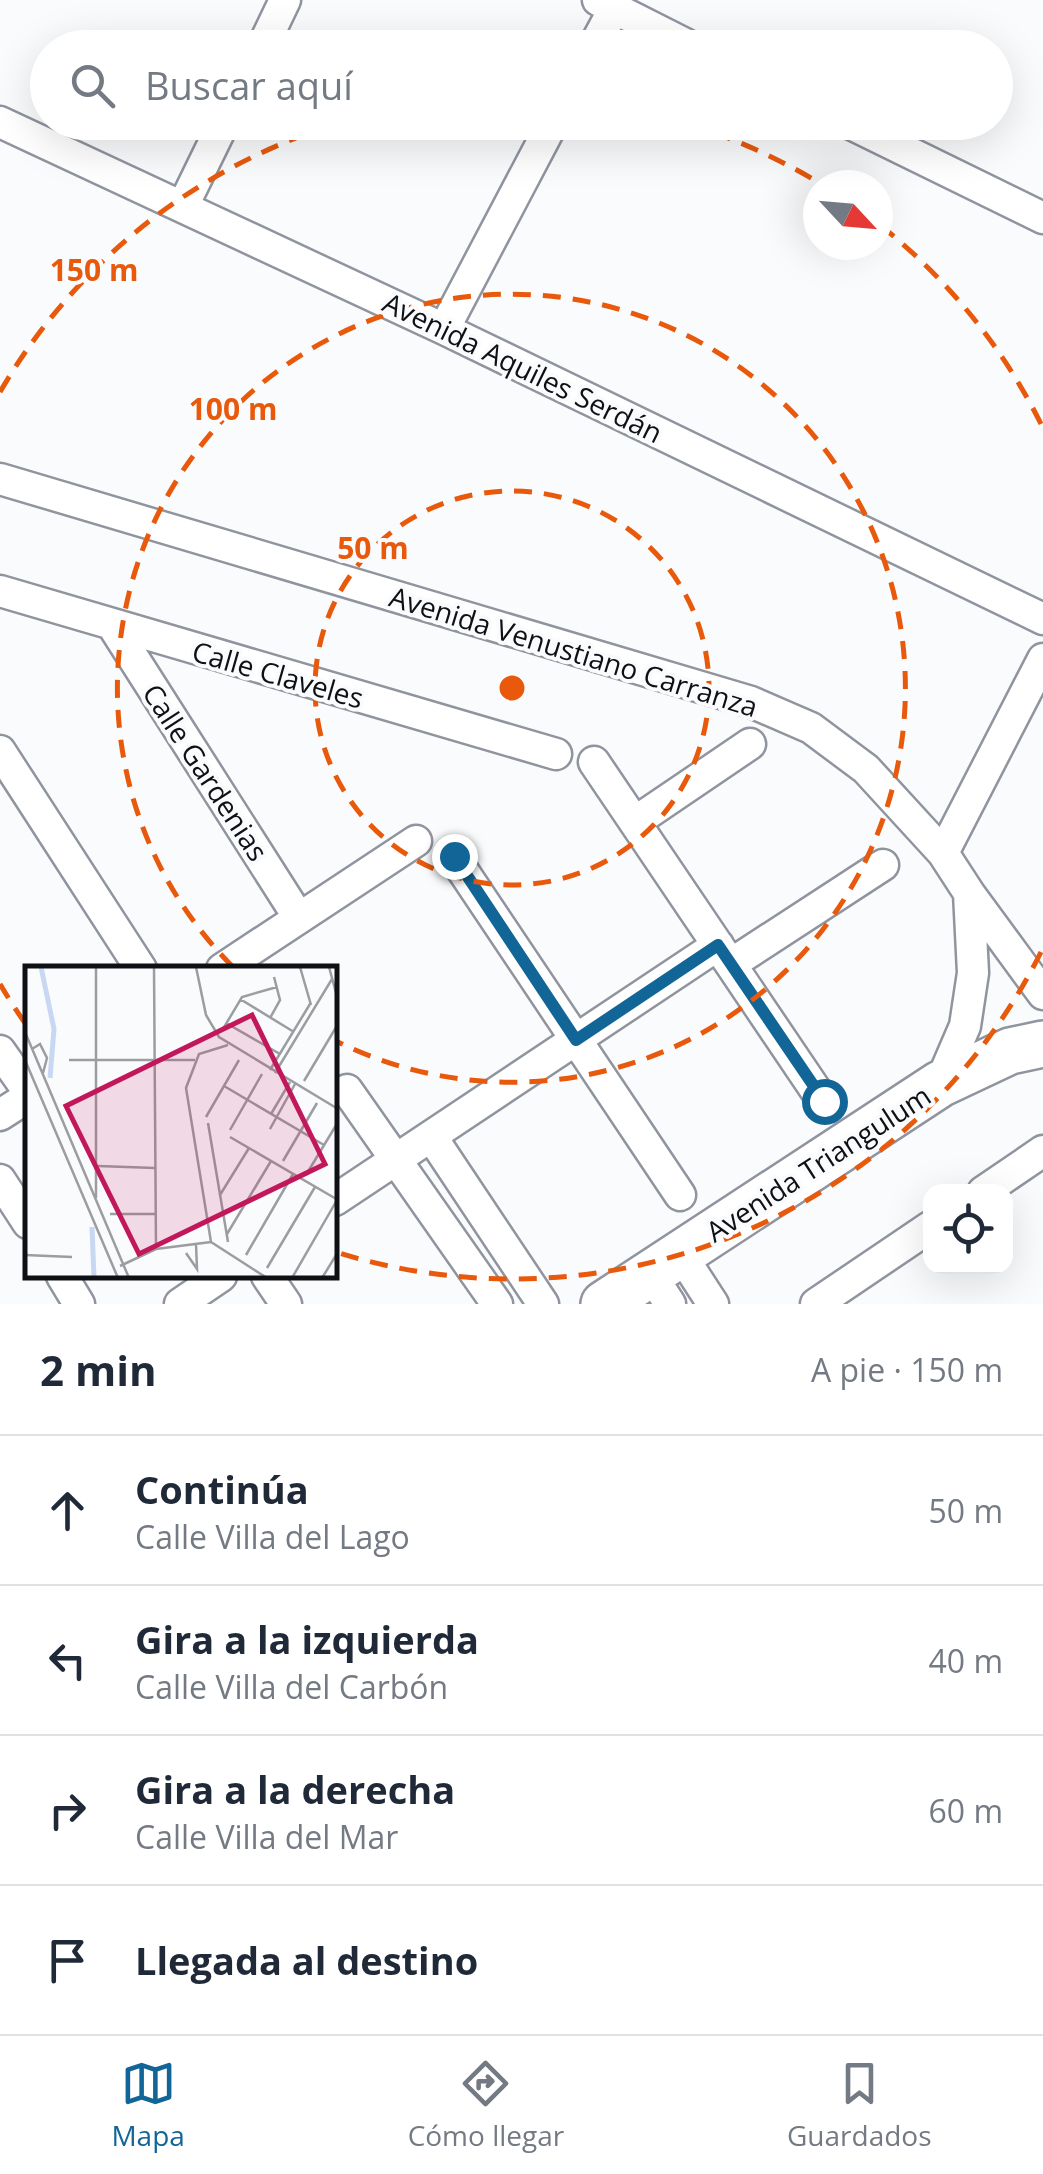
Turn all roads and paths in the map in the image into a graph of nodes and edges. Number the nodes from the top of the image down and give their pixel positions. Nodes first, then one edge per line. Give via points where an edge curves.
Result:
1 (286, 0) edge
2 (606, 4) edge
3 (271, 30) edge
4 (598, 30) edge
5 (657, 30) edge
6 (0, 122) edge
7 (30, 136) edge
8 (39, 140) edge
9 (215, 140) edge
10 (544, 140) edge
11 (885, 140) edge
12 (183, 206) junction
13 (1043, 218) edge
14 (444, 328) junction
15 (0, 480) edge
16 (0, 591) edge
17 (1043, 619) edge
18 (113, 626) junction
19 (1043, 659) edge
20 (750, 744) dead end
21 (0, 751) edge
22 (556, 754) dead end
23 (594, 762) dead end
24 (635, 822) junction
25 (416, 841) dead end
26 (944, 853) junction
27 (454, 856) dead end
28 (883, 864) dead end
29 (969, 892) junction
30 (299, 918) junction
31 (725, 954) junction
32 (139, 966) edge
33 (227, 966) edge
34 (1043, 994) edge
35 (576, 1040) junction
36 (1043, 1044) edge
37 (0, 1051) edge
38 (940, 1084) junction
39 (25, 1089) edge
40 (348, 1090) dead end
41 (25, 1096) edge
42 (824, 1101) dead end
43 (0, 1116) edge
44 (431, 1136) junction
45 (1043, 1152) edge
46 (396, 1160) junction
47 (0, 1180) edge
48 (996, 1184) edge
49 (680, 1196) dead end
50 (338, 1198) edge
51 (25, 1218) edge
52 (923, 1232) edge
53 (667, 1277) edge
54 (64, 1279) edge
55 (217, 1279) edge
56 (270, 1279) edge
57 (79, 1304) edge
58 (180, 1304) edge
59 (286, 1304) edge
60 (497, 1304) edge
61 (543, 1304) edge
62 (604, 1304) edge
63 (713, 1304) edge
64 (816, 1304) edge

1 - 3 street
2 - 4 street
2 - 5 street
6 - 7 street, Avenida Aquiles Serdán
8 - 12 street, Avenida Aquiles Serdán
9 - 12 street
10 - 14 street
11 - 13 street
12 - 14 street, Avenida Aquiles Serdán
14 - 17 street, Avenida Aquiles Serdán
15 - 26 street, Avenida Venustiano Carranza via 752,702 811,728 866,769
16 - 18 street, Calle Claveles
18 - 22 street, Calle Claveles
18 - 30 street, Calle Gardenias
19 - 26 street
20 - 24 street
21 - 32 street
23 - 24 street
24 - 31 street
25 - 30 street
26 - 29 street, Avenida Venustiano Carranza
27 - 35 street
28 - 31 street
29 - 34 street, Avenida Venustiano Carranza
29 - 38 street, Avenida Venustiano Carranza via 973,974 965,1026
30 - 33 street
31 - 35 street
31 - 42 street
35 - 44 street
35 - 49 street
36 - 38 main road, Avenida Triangulum via 1010,1051
37 - 39 street
38 - 53 main road, Avenida Triangulum
40 - 46 street
41 - 43 street
44 - 46 street
44 - 61 street
45 - 48 street
46 - 50 street
46 - 60 street
47 - 51 street
52 - 64 street
53 - 62 main road, Avenida Triangulum
53 - 63 street
54 - 57 street
55 - 58 street
56 - 59 street

